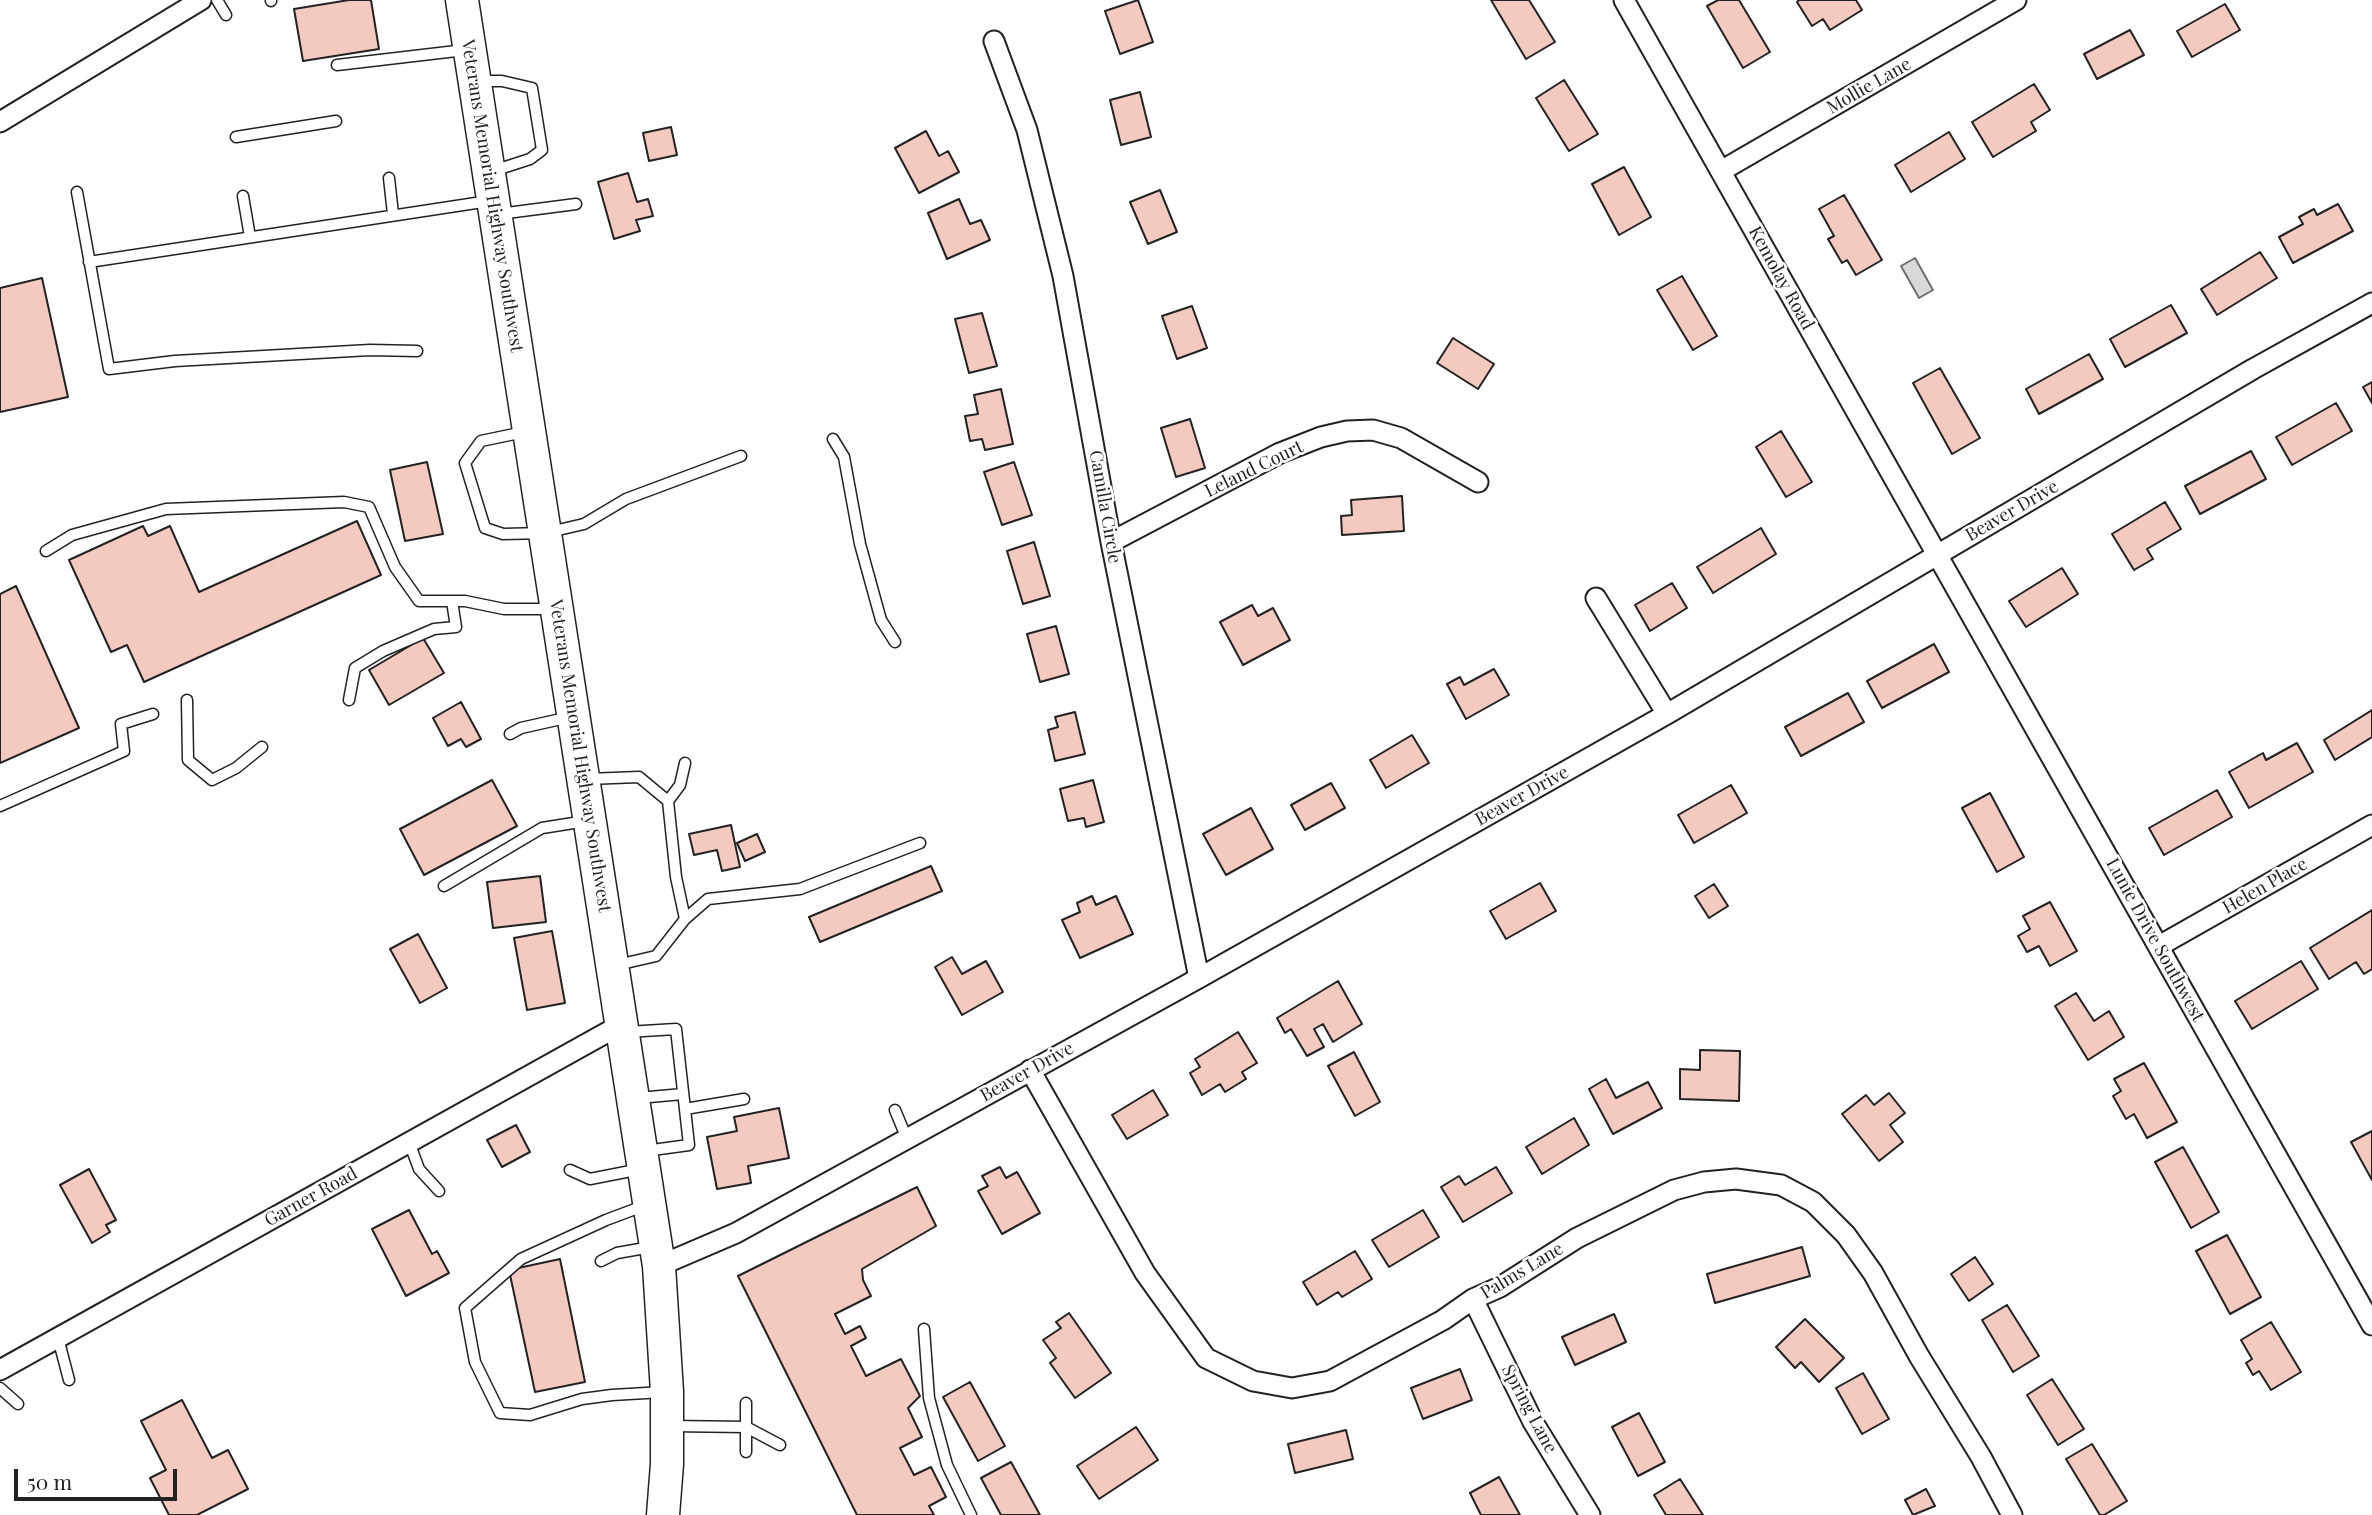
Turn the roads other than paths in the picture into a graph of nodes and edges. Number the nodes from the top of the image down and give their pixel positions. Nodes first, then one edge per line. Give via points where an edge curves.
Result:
1 (201, 0) edge
2 (217, 0) edge
3 (462, 0) edge
4 (1624, 0) edge
5 (2016, 0) edge
6 (226, 15) dead end
7 (994, 41) dead end
8 (470, 49) junction
9 (337, 65) dead end
10 (475, 81) junction
11 (336, 121) dead end
12 (0, 122) edge
13 (236, 137) dead end
14 (1721, 171) junction
15 (389, 178) dead end
16 (77, 192) dead end
17 (243, 196) dead end
18 (493, 196) junction
19 (576, 204) dead end
20 (393, 214) junction
21 (250, 237) junction
22 (89, 261) junction
23 (2372, 303) edge
24 (417, 351) dead end
25 (529, 431) junction
26 (833, 439) dead end
27 (741, 456) dead end
28 (1478, 482) dead end
29 (545, 533) junction
30 (1111, 542) junction
31 (46, 551) dead end
32 (1937, 555) junction
33 (1596, 598) dead end
34 (452, 601) junction
35 (557, 609) junction
36 (895, 642) dead end
37 (187, 700) dead end
38 (349, 700) dead end
39 (153, 714) dead end
40 (1667, 714) junction
41 (574, 716) junction
42 (510, 734) dead end
43 (262, 747) dead end
44 (685, 763) dead end
45 (584, 779) junction
46 (668, 801) junction
47 (0, 806) edge
48 (590, 820) junction
49 (2372, 825) edge
50 (920, 843) dead end
51 (444, 886) dead end
52 (685, 919) junction
53 (2159, 946) junction
54 (613, 965) junction
55 (1199, 978) junction
56 (622, 1028) junction
57 (1030, 1070) junction
58 (683, 1094) junction
59 (634, 1098) junction
60 (744, 1099) dead end
61 (685, 1108) junction
62 (895, 1110) dead end
63 (907, 1139) junction
64 (410, 1142) junction
65 (644, 1160) junction
66 (570, 1170) dead end
67 (439, 1191) dead end
68 (650, 1204) junction
69 (657, 1256) junction
70 (601, 1261) dead end
71 (1474, 1299) junction
72 (2372, 1325) edge
73 (923, 1329) dead end
74 (58, 1338) junction
75 (0, 1370) edge
76 (69, 1380) dead end
77 (0, 1388) edge
78 (667, 1392) junction
79 (18, 1404) dead end
80 (746, 1404) dead end
81 (667, 1426) junction
82 (746, 1427) junction
83 (780, 1445) dead end
84 (746, 1452) dead end
85 (663, 1515) edge
86 (971, 1515) edge
87 (1590, 1515) edge
88 (2012, 1515) edge

1 - 12 street
2 - 6 lane
3 - 8 main road, Veterans Memorial Highway Southwest
4 - 14 street, Kemolay Road
5 - 14 street, Mollie Lane
7 - 30 street, Camilla Circle via 1027,130 1063,276
8 - 9 lane
8 - 10 main road, Veterans Memorial Highway Southwest
10 - 18 main road, Veterans Memorial Highway Southwest
10 - 18 lane via 532,88 542,150
11 - 13 lane
14 - 32 street, Kemolay Road
15 - 20 lane
16 - 22 lane
17 - 21 lane
18 - 19 lane
18 - 20 lane
18 - 25 main road, Veterans Memorial Highway Southwest
20 - 21 lane
21 - 22 lane
22 - 24 lane via 109,369 175,361
23 - 32 street, Beaver Drive
25 - 29 main road, Veterans Memorial Highway Southwest
25 - 29 lane via 481,440 466,463 485,528 503,534
26 - 36 lane via 844,457 860,544 881,620
27 - 29 lane via 626,499 584,524
28 - 30 street, Leland Court via 1401,438 1373,430 1347,431 1280,453
29 - 35 main road, Veterans Memorial Highway Southwest
30 - 55 street, Camilla Circle
31 - 34 lane via 72,535 166,509 344,502 369,507 395,566 419,601
32 - 40 street, Beaver Drive
32 - 53 street, Lunie Drive Southwest
33 - 40 street
34 - 35 lane via 504,609
34 - 38 lane via 456,627 434,629 355,667
35 - 41 main road, Veterans Memorial Highway Southwest
37 - 43 lane via 188,760 212,780
39 - 47 lane via 121,724 124,751
40 - 55 street, Beaver Drive
41 - 42 lane
41 - 45 main road, Veterans Memorial Highway Southwest
44 - 46 lane via 680,785
45 - 46 lane via 639,777
45 - 48 main road, Veterans Memorial Highway Southwest
46 - 52 lane
48 - 51 lane via 542,828
48 - 54 main road, Veterans Memorial Highway Southwest
49 - 53 street, Helen Place
50 - 52 lane via 800,889 708,899
52 - 54 lane via 656,956
53 - 72 street, Lunie Drive Southwest
54 - 56 main road, Veterans Memorial Highway Southwest
55 - 57 street, Beaver Drive
56 - 58 lane via 676,1029
56 - 59 main road, Veterans Memorial Highway Southwest
56 - 64 street, Garner Road
57 - 63 street, Beaver Drive
57 - 71 street, Palms Lane via 1145,1273 1206,1358 1266,1384 1292,1388 1330,1381
58 - 59 lane
58 - 61 lane
59 - 65 main road, Veterans Memorial Highway Southwest
60 - 61 lane
61 - 65 lane via 689,1145
62 - 63 lane
63 - 69 street, Beaver Drive via 736,1233
64 - 67 lane via 419,1169
64 - 74 street, Garner Road
65 - 66 lane via 590,1179
65 - 68 main road, Veterans Memorial Highway Southwest
68 - 69 main road, Veterans Memorial Highway Southwest
68 - 78 lane via 521,1259 465,1308 475,1363 500,1413 530,1415 582,1399
69 - 70 lane via 617,1253
69 - 78 main road, Veterans Memorial Highway Southwest
71 - 87 street, Spring Lane via 1533,1422
71 - 88 street, Palms Lane via 1577,1238 1674,1190 1736,1179 1781,1185 1813,1202 1846,1235 1873,1273
73 - 86 lane via 929,1398 947,1465
74 - 75 street, Garner Road
74 - 76 lane
77 - 79 lane
78 - 81 main road, Veterans Memorial Highway Southwest
80 - 82 lane
81 - 82 lane
81 - 85 main road, Veterans Memorial Highway Southwest
82 - 83 lane
82 - 84 lane

